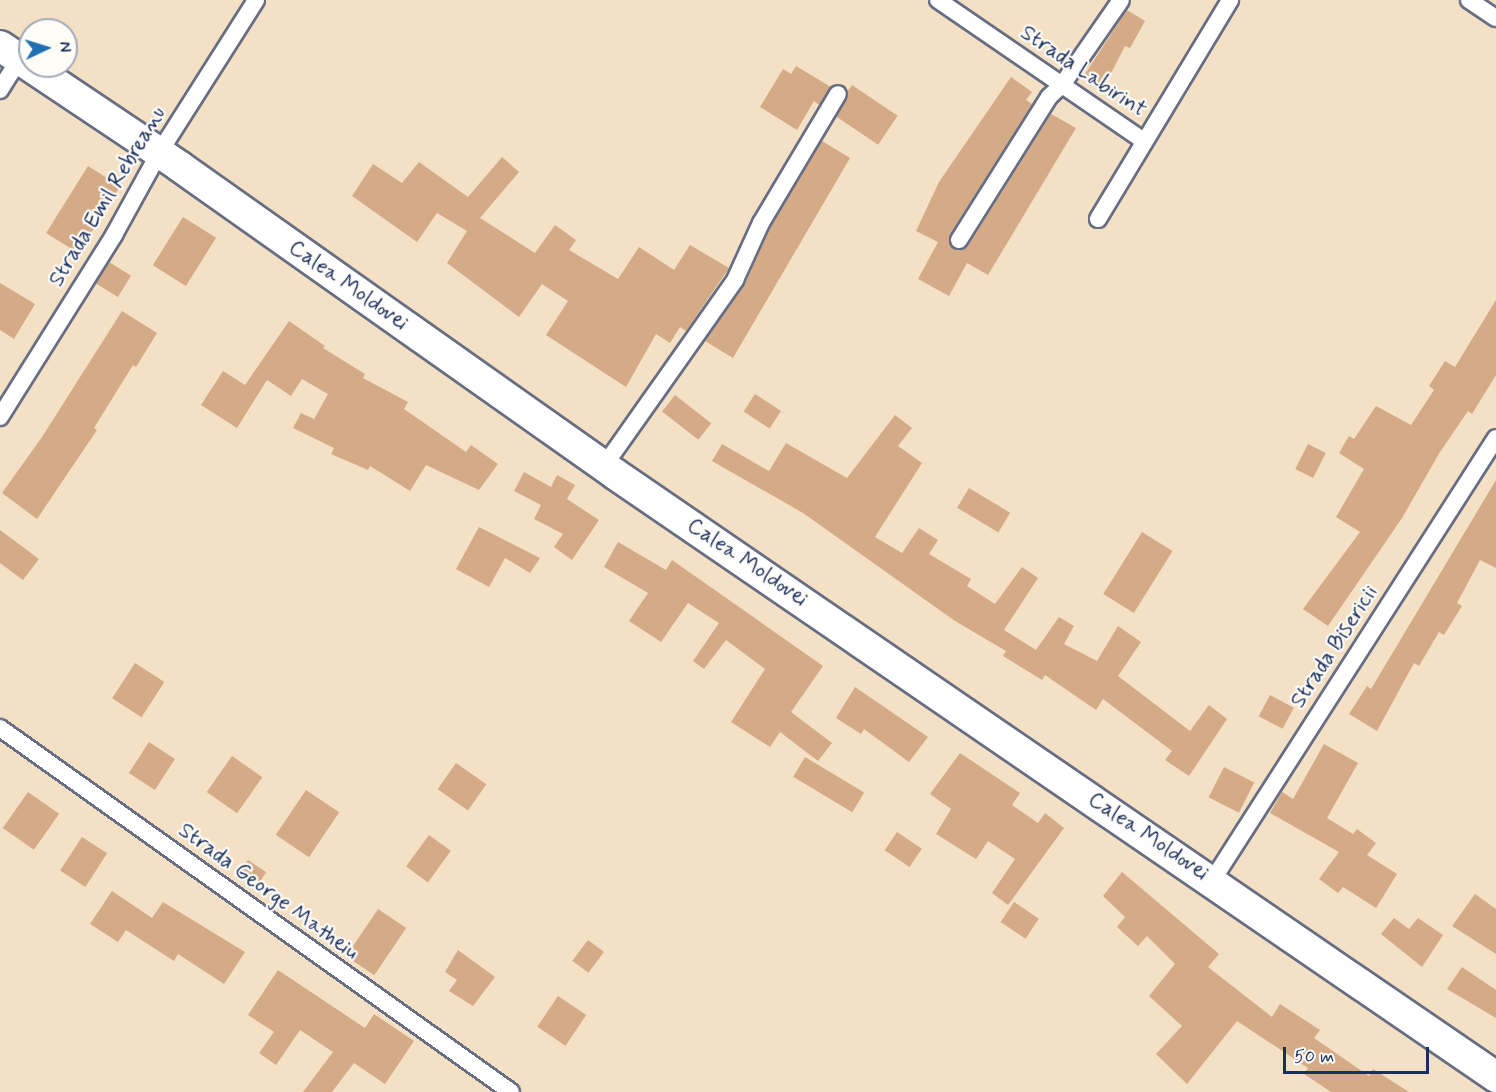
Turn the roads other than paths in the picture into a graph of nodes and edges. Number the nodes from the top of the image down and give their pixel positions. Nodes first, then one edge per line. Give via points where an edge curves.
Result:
1 (256, 0) edge
2 (938, 0) edge
3 (1121, 0) edge
4 (1230, 0) edge
5 (1469, 0) edge
6 (1496, 18) edge
7 (10, 53) edge
8 (1062, 85) junction
9 (0, 90) edge
10 (838, 94) dead end
11 (1144, 141) junction
12 (159, 153) junction
13 (1098, 219) dead end
14 (958, 240) dead end
15 (0, 417) edge
16 (1496, 438) edge
17 (604, 466) junction
18 (0, 728) edge
19 (1212, 881) junction
20 (1496, 1077) edge
21 (510, 1092) edge

1 - 12 street, Strada Emil Rebreanu
2 - 8 street, Strada Labirint
3 - 8 street
4 - 11 street, Strada Labirint
5 - 6 street
7 - 9 street
7 - 12 highway, Calea Moldovei
8 - 11 street, Strada Labirint
8 - 14 street via 1049,97
10 - 17 street via 761,223 735,280
11 - 13 street, Strada Labirint
12 - 15 street, Strada Emil Rebreanu via 114,235
12 - 17 highway, Calea Moldovei
16 - 19 street, Strada Bisericii
17 - 19 highway, Calea Moldovei
18 - 21 street, Strada George Matheiu
19 - 20 highway, Calea Moldovei

